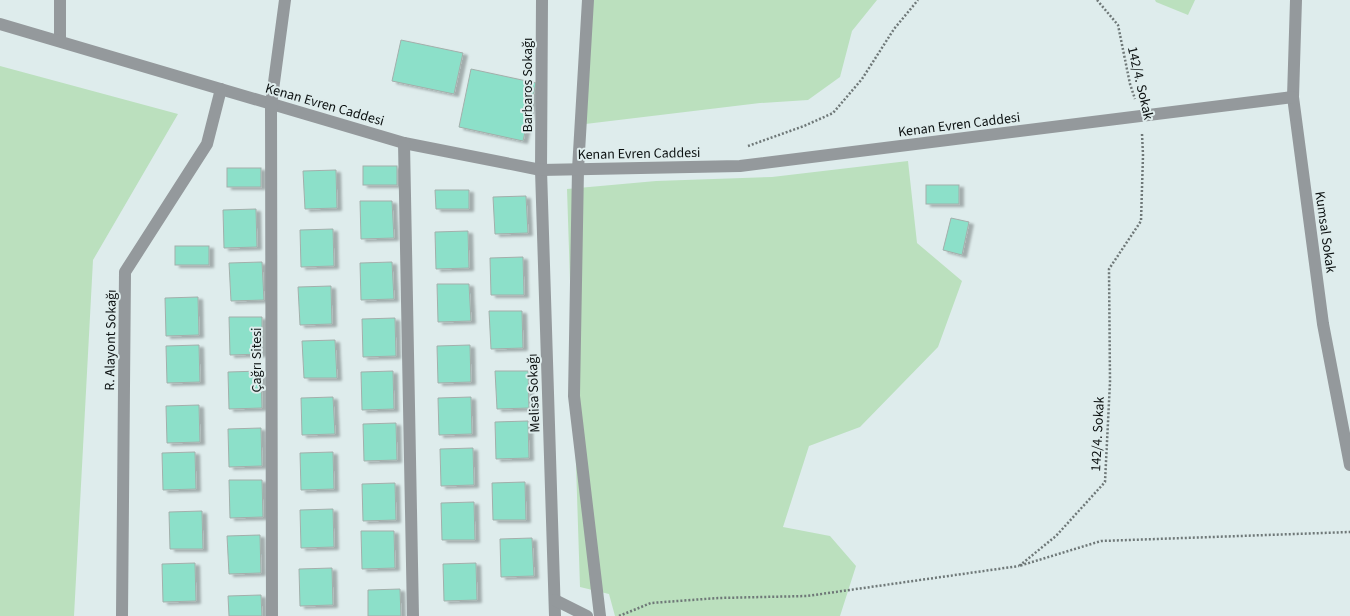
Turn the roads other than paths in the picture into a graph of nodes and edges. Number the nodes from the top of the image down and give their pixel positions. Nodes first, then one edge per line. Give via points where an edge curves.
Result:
1 (60, 0) edge
2 (285, 0) edge
3 (542, 0) edge
4 (588, 0) edge
5 (1296, 0) edge
6 (0, 24) edge
7 (60, 41) junction
8 (221, 89) junction
9 (1293, 97) junction
10 (271, 104) junction
11 (404, 143) junction
12 (578, 169) junction
13 (541, 170) junction
14 (1350, 465) edge
15 (555, 600) junction
16 (122, 616) edge
17 (272, 616) edge
18 (413, 616) edge
19 (555, 616) edge
20 (587, 616) edge
21 (600, 616) edge

1 - 7 street
2 - 10 street, Çağrı Sitesi
3 - 13 street, Barbaros Sokağı
4 - 12 street
5 - 9 street, Kumsal Sokak
6 - 7 street, Kenan Evren Caddesi
7 - 8 street, Kenan Evren Caddesi
8 - 10 street, Kenan Evren Caddesi
8 - 16 street, R. Alayont Sokağı via 207,144 125,272
9 - 12 street, Kenan Evren Caddesi via 740,166
9 - 14 street, Kumsal Sokak via 1323,324
10 - 11 street, Kenan Evren Caddesi
10 - 17 street, Çağrı Sitesi
11 - 13 street, Kenan Evren Caddesi
11 - 18 street
12 - 13 street, Kenan Evren Caddesi
12 - 21 street via 574,396
13 - 15 street, Melisa Sokağı
15 - 19 street, Melisa Sokağı
15 - 20 street

